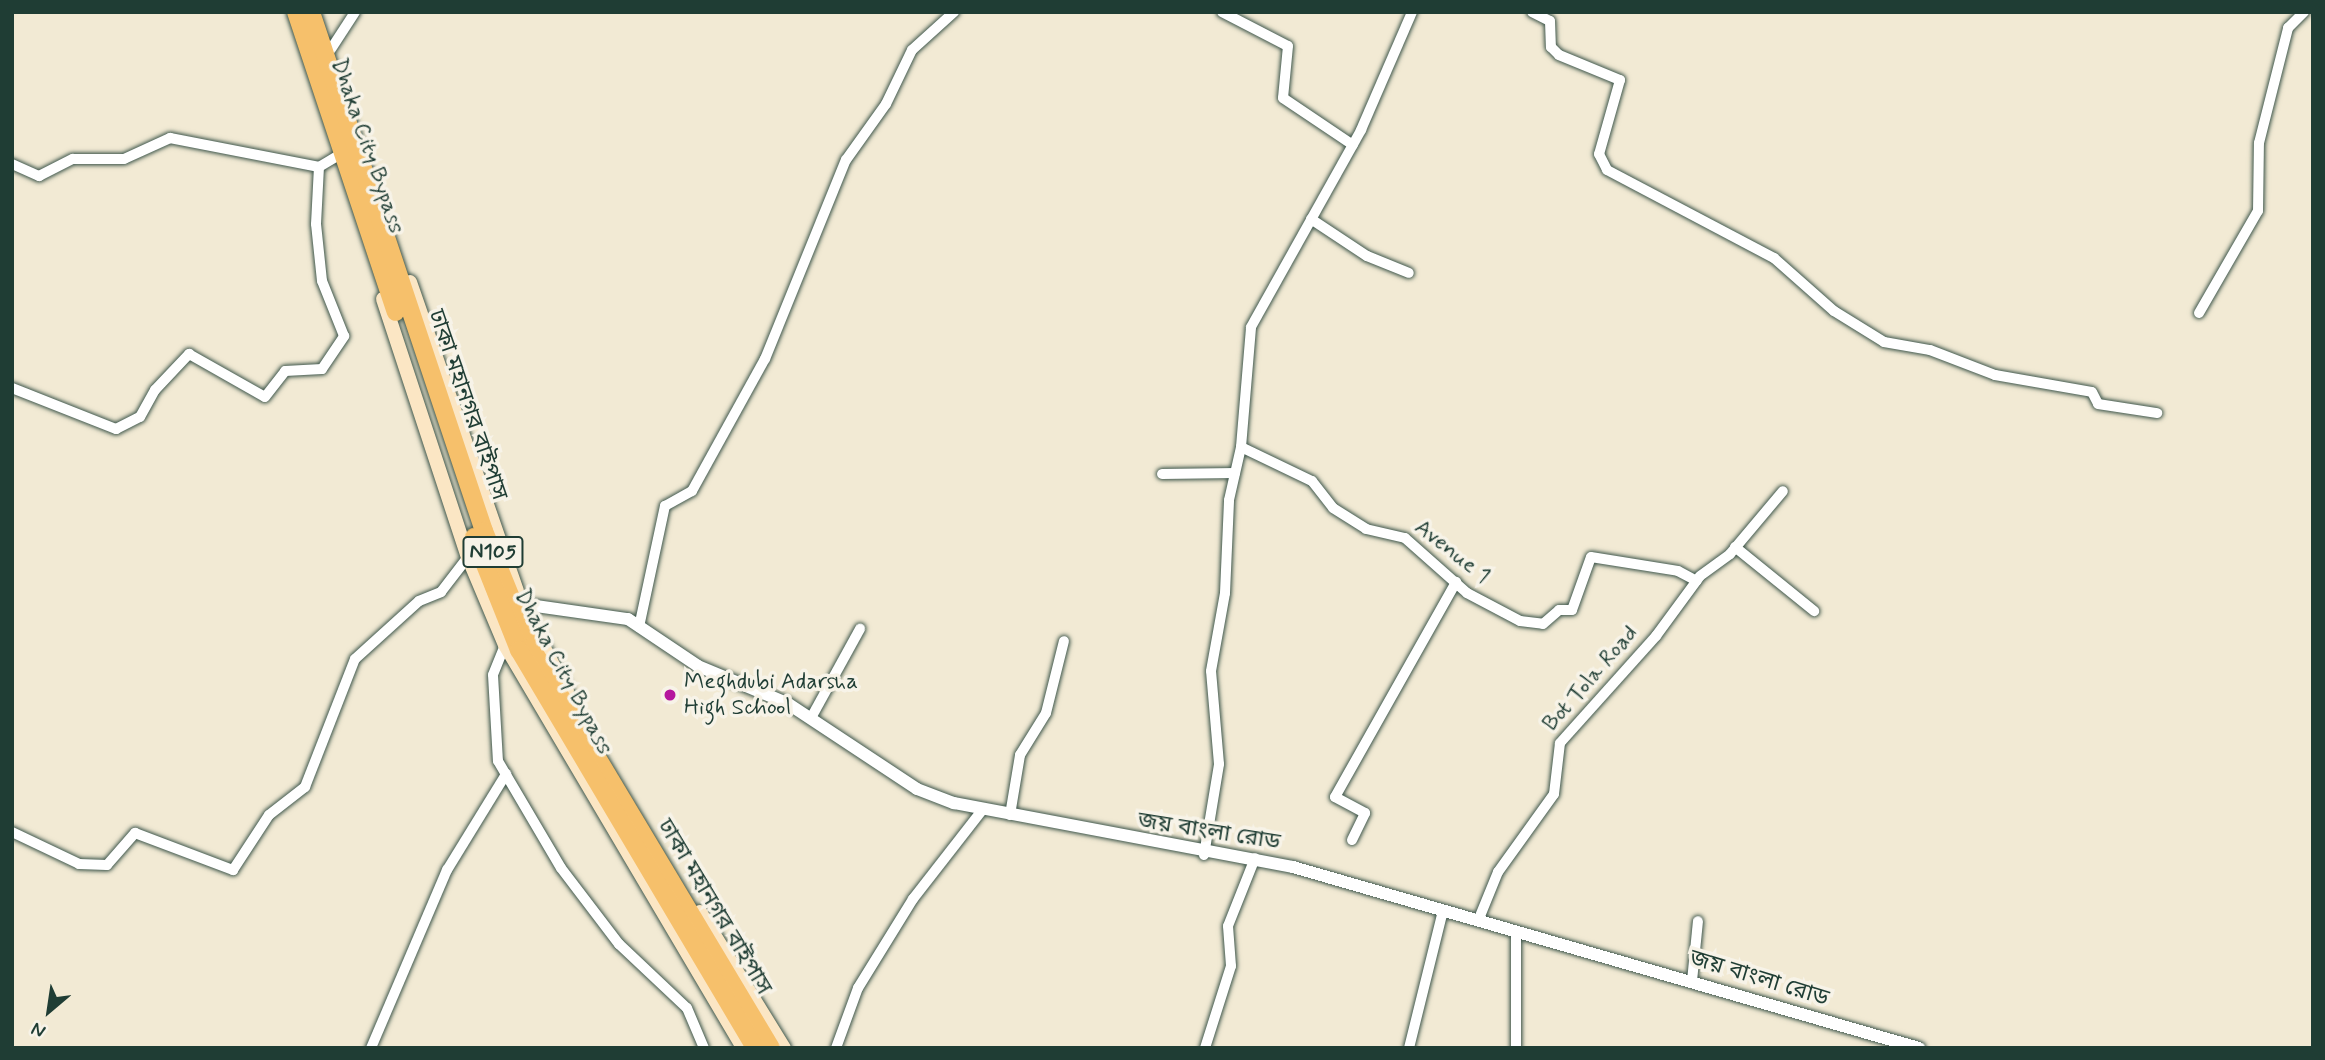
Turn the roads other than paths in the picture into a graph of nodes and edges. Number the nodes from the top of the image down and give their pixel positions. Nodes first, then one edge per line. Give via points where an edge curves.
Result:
1 (288, 12) edge
2 (296, 12) edge
3 (311, 12) edge
4 (319, 12) edge
5 (355, 12) edge
6 (954, 12) edge
7 (1222, 12) edge
8 (1412, 12) edge
9 (1532, 12) edge
10 (2304, 12) edge
11 (331, 49) junction
12 (1353, 145) junction
13 (337, 156) junction
14 (12, 164) edge
15 (319, 167) junction
16 (1311, 219) junction
17 (1409, 272) dead end
18 (2199, 313) dead end
19 (12, 388) edge
20 (2157, 413) dead end
21 (1241, 447) junction
22 (1235, 473) junction
23 (1161, 474) dead end
24 (1783, 491) dead end
25 (1735, 547) junction
26 (468, 557) junction
27 (1697, 581) junction
28 (1456, 582) junction
29 (522, 604) junction
30 (1814, 611) dead end
31 (639, 627) junction
32 (860, 629) dead end
33 (1064, 641) dead end
34 (505, 645) junction
35 (811, 718) junction
36 (506, 774) junction
37 (983, 809) junction
38 (1010, 815) junction
39 (12, 832) edge
40 (1352, 840) dead end
41 (1204, 855) junction
42 (1255, 858) junction
43 (1443, 911) junction
44 (1478, 921) junction
45 (1698, 921) dead end
46 (1516, 933) junction
47 (1692, 981) junction
48 (371, 1048) edge
49 (704, 1048) edge
50 (743, 1048) edge
51 (755, 1048) edge
52 (771, 1048) edge
53 (784, 1048) edge
54 (836, 1048) edge
55 (1205, 1048) edge
56 (1409, 1048) edge
57 (1516, 1048) edge
58 (1919, 1048) edge

1 - 13 main road
2 - 51 highway, Dhaka City Bypass / N105 via 498,603 589,774
3 - 52 highway, ঢাকা মহানগর বাইপাস / N105 via 480,519 531,647
4 - 11 main road
5 - 11 street
6 - 31 street via 912,50 886,104 846,160 765,359 692,491 663,510
7 - 12 street via 1288,46 1279,82 1283,98
8 - 12 street
9 - 20 street via 1550,21 1551,47 1559,55 1619,80 1599,154 1607,170 1774,258 1834,311 1884,342 1930,350 1995,375 2092,391 2098,404
10 - 18 street via 2288,29 2259,143 2258,211
11 - 29 main road
12 - 16 street
13 - 15 street
13 - 26 main road
14 - 15 street via 39,176 73,159 124,159 170,138
15 - 19 street via 322,281 344,336 322,369 285,371 265,397 189,354 155,390 141,417 116,429
16 - 17 street via 1367,256
16 - 21 street via 1251,327
21 - 22 street
21 - 28 street, Avenue 1 via 1312,481 1333,508 1366,529 1405,538
22 - 23 street
22 - 41 street via 1225,593 1211,671 1219,764
24 - 25 street, Bot Tola Road
25 - 27 street, Bot Tola Road
25 - 30 street
26 - 34 main road
26 - 39 street via 441,592 411,607 355,659 305,787 270,815 233,870 135,833 107,865 79,864
27 - 28 street, Avenue 1 via 1678,571 1591,557 1575,607 1538,625 1498,611
27 - 44 street, Bot Tola Road via 1560,743 1554,794 1498,872
28 - 40 street via 1335,797 1365,813
29 - 31 street, জয় বাংলা রোড via 607,613
29 - 53 main road via 605,757
31 - 35 street, জয় বাংলা রোড via 698,666
32 - 35 street
33 - 38 street via 1046,713 1020,755
34 - 36 street via 494,667 493,740
34 - 50 main road
35 - 37 street, জয় বাংলা রোড via 917,789
36 - 48 street via 447,870
36 - 49 street via 561,868 619,944 682,1002
37 - 38 street, জয় বাংলা রোড
37 - 54 street via 914,898 858,988
38 - 41 street, জয় বাংলা রোড
41 - 42 street, জয় বাংলা রোড
42 - 43 street, জয় বাংলা রোড
42 - 55 street via 1228,926 1231,966
43 - 44 street, জয় বাংলা রোড
43 - 56 street
44 - 46 street, জয় বাংলা রোড
45 - 47 street
46 - 47 street, জয় বাংলা রোড
46 - 57 street
47 - 58 street, জয় বাংলা রোড

